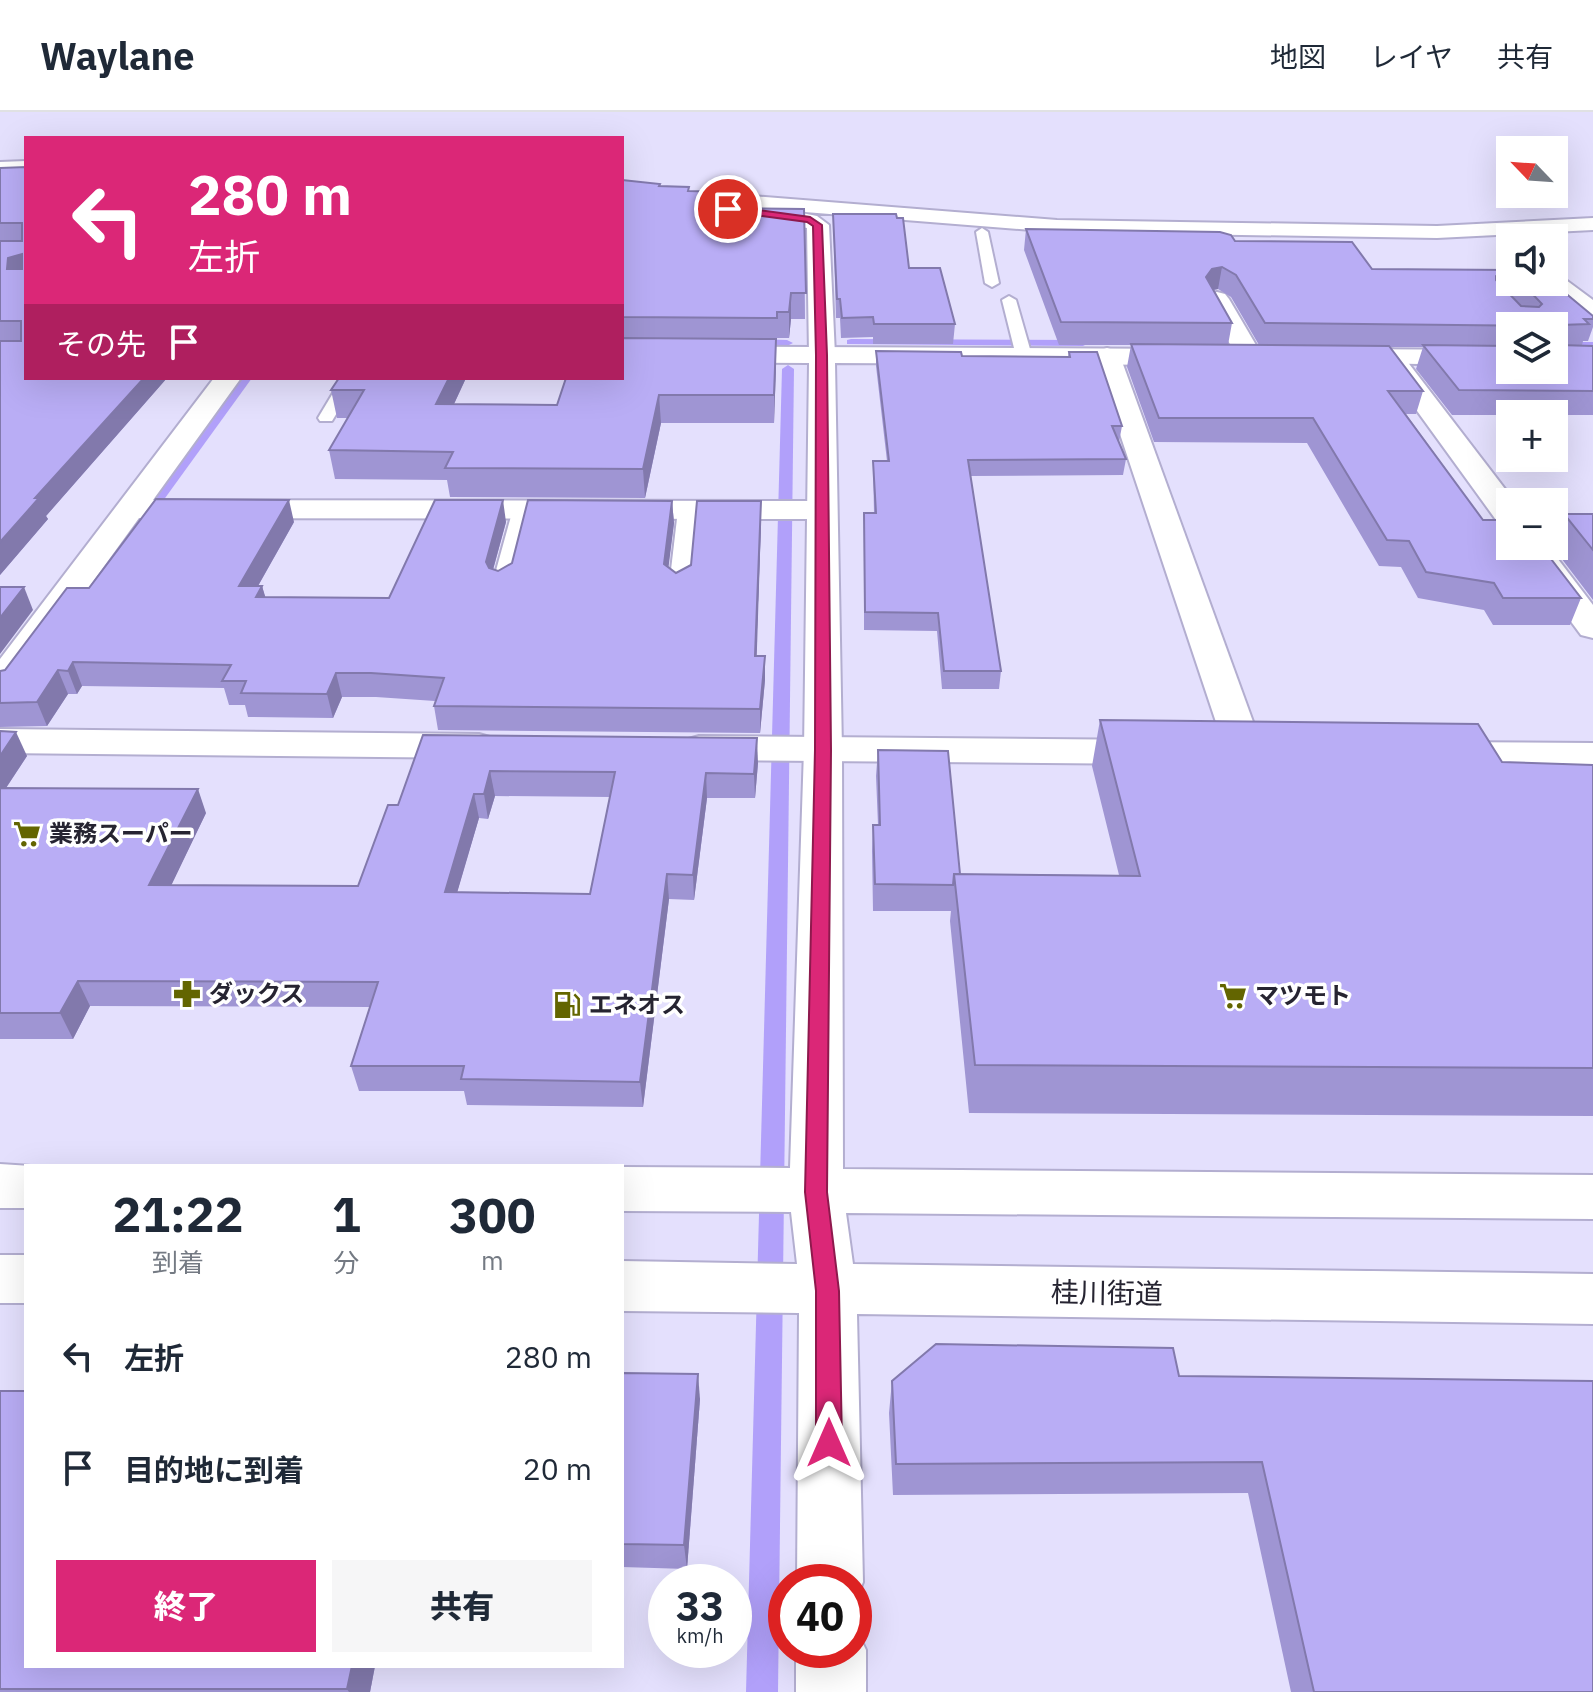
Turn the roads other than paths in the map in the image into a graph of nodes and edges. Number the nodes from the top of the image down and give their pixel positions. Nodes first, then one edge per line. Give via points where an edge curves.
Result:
1 (24, 167) edge
2 (0, 168) edge
3 (24, 174) edge
4 (0, 176) edge
5 (746, 224) edge
6 (1593, 224) edge
7 (818, 225) junction
8 (982, 232) junction
9 (1496, 247) edge
10 (992, 283) dead end
11 (1568, 293) edge
12 (1217, 299) edge
13 (1009, 300) dead end
14 (1593, 312) edge
15 (1022, 347) junction
16 (1245, 348) junction
17 (624, 354) edge
18 (822, 355) junction
19 (1107, 356) junction
20 (1281, 357) edge
21 (1312, 357) edge
22 (1391, 357) junction
23 (1496, 358) edge
24 (227, 380) edge
25 (349, 380) edge
26 (326, 418) dead end
27 (1496, 498) edge
28 (131, 509) junction
29 (522, 509) junction
30 (687, 510) junction
31 (821, 510) junction
32 (1542, 560) edge
33 (502, 585) edge
34 (679, 587) edge
35 (1593, 628) edge
36 (0, 684) edge
37 (0, 741) edge
38 (507, 746) edge
39 (665, 748) edge
40 (823, 750) junction
41 (1404, 753) edge
42 (1593, 755) edge
43 (0, 1186) edge
44 (24, 1186) edge
45 (624, 1189) edge
46 (816, 1192) junction
47 (1593, 1197) edge
48 (0, 1279) edge
49 (24, 1279) edge
50 (624, 1286) edge
51 (828, 1291) junction
52 (1593, 1299) edge
53 (830, 1564) edge
54 (831, 1668) edge
55 (831, 1692) edge

1 - 2 street
3 - 4 street
5 - 7 street
6 - 7 street via 1437,232 1057,226 647,198
7 - 8 street
7 - 18 street
8 - 9 street via 1075,241
8 - 10 lane
11 - 14 street
12 - 16 street
13 - 15 lane
15 - 18 street
15 - 19 street
16 - 19 street
16 - 20 street
17 - 18 street
18 - 31 street
19 - 40 street via 1233,752
21 - 22 street
22 - 23 street
22 - 27 street
24 - 28 street
25 - 26 lane
28 - 29 street
28 - 36 street
29 - 30 street
29 - 33 lane
30 - 31 street
30 - 34 lane
31 - 40 street
32 - 35 street
37 - 38 street
39 - 40 street
40 - 46 street
41 - 42 street
43 - 44 street
45 - 46 street
46 - 47 street
46 - 51 street
48 - 49 street
50 - 51 street, 桂川街道
51 - 52 street, 桂川街道
51 - 53 street
54 - 55 street

